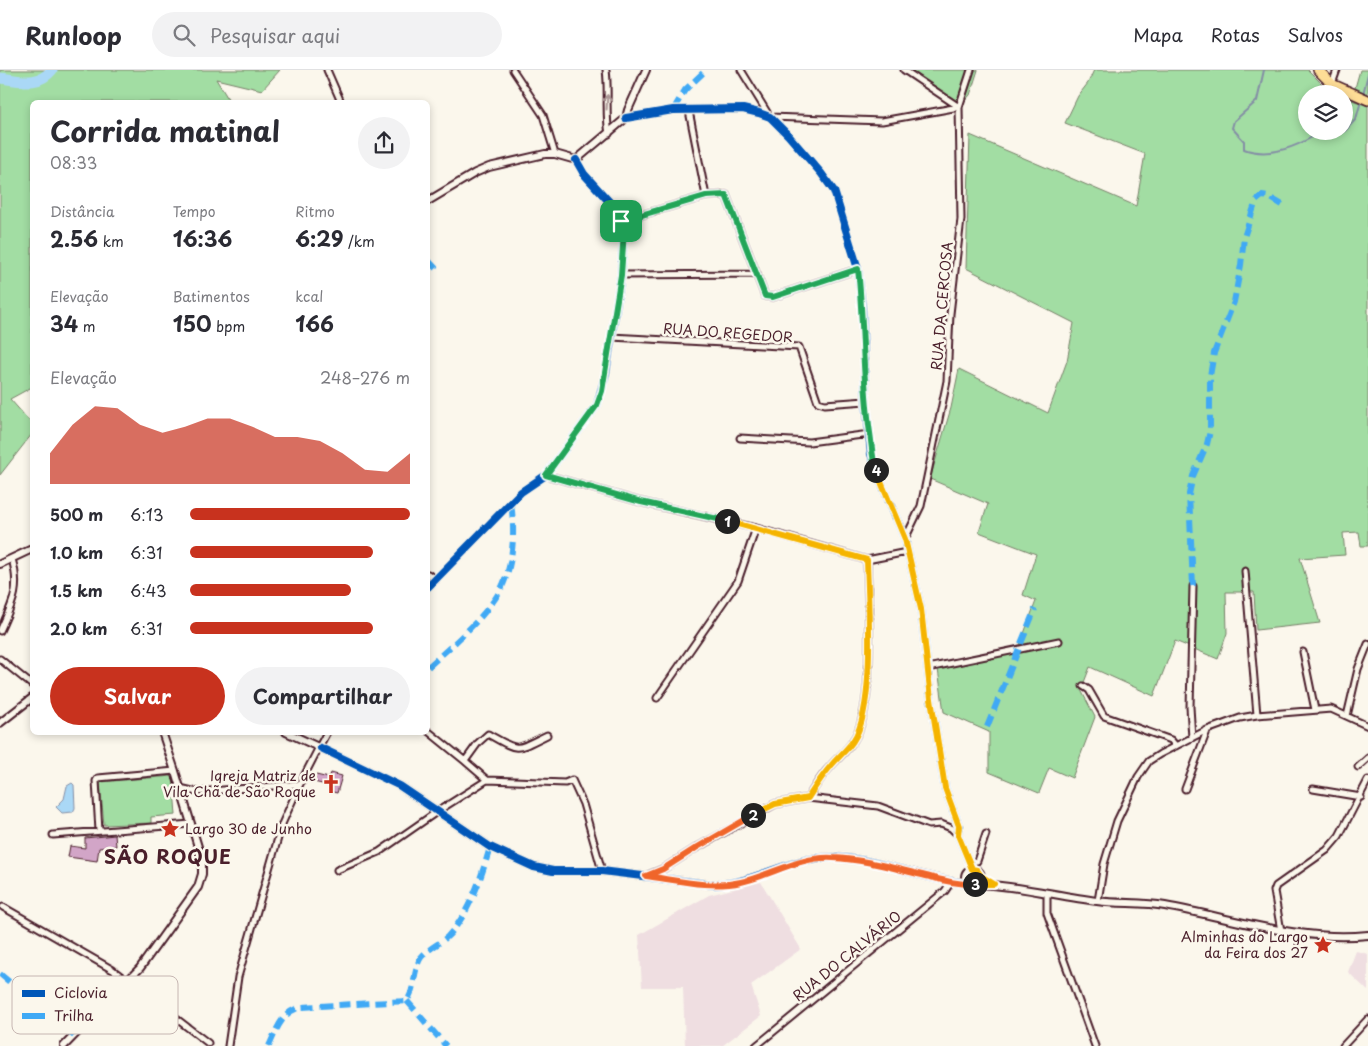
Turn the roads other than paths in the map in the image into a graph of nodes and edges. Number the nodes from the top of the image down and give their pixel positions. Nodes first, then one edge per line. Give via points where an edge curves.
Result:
1 (327, 70) edge
2 (513, 70) edge
3 (606, 70) edge
4 (646, 70) edge
5 (741, 70) edge
6 (904, 70) edge
7 (971, 70) edge
8 (1318, 70) edge
9 (1338, 70) edge
10 (1332, 84) junction
11 (340, 100) edge
12 (1368, 100) edge
13 (959, 107) junction
14 (689, 111) junction
15 (770, 117) junction
16 (626, 118) junction
17 (609, 134) junction
18 (555, 154) junction
19 (576, 160) junction
20 (706, 196) junction
21 (430, 200) edge
22 (621, 221) junction
23 (858, 269) junction
24 (757, 274) junction
25 (621, 275) junction
26 (611, 337) junction
27 (866, 401) junction
28 (870, 434) junction
29 (740, 438) dead end
30 (546, 475) junction
31 (756, 528) junction
32 (905, 539) junction
33 (30, 550) edge
34 (907, 552) junction
35 (12, 560) junction
36 (867, 560) junction
37 (0, 564) edge
38 (1245, 571) dead end
39 (430, 576) edge
40 (436, 580) junction
41 (430, 585) edge
42 (1193, 586) dead end
43 (0, 631) edge
44 (1059, 641) dead end
45 (1368, 644) edge
46 (1303, 652) dead end
47 (0, 659) edge
48 (928, 668) junction
49 (30, 683) edge
50 (1083, 686) dead end
51 (657, 698) dead end
52 (30, 700) edge
53 (1315, 710) junction
54 (1257, 715) junction
55 (1347, 716) junction
56 (0, 723) edge
57 (1368, 726) edge
58 (1207, 730) junction
59 (430, 733) edge
60 (163, 735) edge
61 (293, 735) edge
62 (325, 735) edge
63 (547, 735) dead end
64 (1192, 738) junction
65 (1176, 746) junction
66 (319, 747) junction
67 (1368, 758) edge
68 (465, 761) junction
69 (1358, 767) dead end
70 (175, 771) junction
71 (487, 780) junction
72 (1368, 780) edge
73 (300, 784) junction
74 (1185, 789) dead end
75 (1312, 789) dead end
76 (197, 792) junction
77 (182, 794) junction
78 (1361, 797) junction
79 (808, 798) junction
80 (438, 811) junction
81 (191, 824) junction
82 (99, 831) junction
83 (986, 834) dead end
84 (53, 835) dead end
85 (958, 835) junction
86 (971, 866) junction
87 (337, 870) dead end
88 (602, 871) junction
89 (965, 874) junction
90 (646, 876) junction
91 (981, 876) junction
92 (951, 882) junction
93 (973, 884) junction
94 (994, 884) junction
95 (1047, 893) junction
96 (1098, 901) junction
97 (3, 906) dead end
98 (1282, 931) junction
99 (1368, 936) edge
100 (120, 976) edge
101 (132, 976) edge
102 (1368, 1019) edge
103 (178, 1021) edge
104 (76, 1034) edge
105 (208, 1043) dead end
106 (64, 1046) edge
107 (228, 1046) edge
108 (756, 1046) edge
109 (1095, 1046) edge
110 (1343, 1046) edge

1 - 11 street
2 - 18 street via 543,115
17 -> 3 street
4 - 16 street
5 - 15 street
6 - 13 street
7 - 13 street, RUA DA CERCOSA
8 - 10 main road
9 - 10 street
10 - 12 main road
13 - 15 street via 882,121
13 - 32 street, RUA DA CERCOSA via 961,219 950,314 947,381 921,506
14 - 15 street via 744,110
14 - 16 street via 665,111
14 - 20 street
15 - 23 street via 834,191
16 - 17 street
17 - 19 street
18 - 19 street
18 - 21 street via 489,167
19 - 22 street via 584,174 614,207
20 - 22 street
20 - 24 street via 726,195
22 - 25 street via 624,231
23 - 24 street via 773,297 765,296
23 - 27 street
24 - 25 street
25 - 26 street
26 - 27 street, RUA DO REGEDOR via 799,347 818,402
26 - 30 street via 597,405
27 - 28 street
28 - 29 street via 809,442
28 - 32 street via 871,454
30 - 31 street via 641,502
30 - 40 street via 521,492
31 - 36 street
31 - 51 street via 738,581
32 - 34 street
33 - 35 street
34 - 36 street
34 - 48 street via 921,609
35 - 37 street
35 - 43 street via 16,590
36 - 79 street via 868,679 859,730
38 - 54 street
39 - 40 street
40 - 41 street
42 - 64 street
44 - 48 street
45 - 55 street via 1358,669
46 - 53 street
47 - 49 street
48 - 85 street via 945,788 959,826
50 - 65 street via 1104,716 1170,740
52 - 56 street
53 - 54 street
53 - 55 street via 1331,710
54 - 58 street
55 - 57 street
58 - 64 street
58 - 74 street
59 - 68 street
60 - 70 street
61 - 66 street
62 - 66 street
63 - 68 street via 518,749 488,734
64 - 65 street
65 - 96 street via 1149,761 1138,777 1118,821 1104,864
66 - 73 street
66 - 80 street via 400,786
67 - 69 street
68 - 71 street
70 - 77 street
70 - 82 street via 98,778
71 - 80 street
71 - 88 street via 565,783 572,780 583,804
72 - 78 street
73 - 76 street
73 - 107 street via 282,824 238,977
75 - 78 street
76 - 77 street
76 - 77 street
77 - 81 street
78 - 98 street via 1339,836 1327,850 1276,886 1274,891
79 - 85 street via 878,806 929,825 941,824
79 - 90 street via 775,804
80 - 87 street via 379,852
80 - 88 street via 490,847 534,867 553,872
81 - 82 street
81 - 101 street via 202,860 198,887
82 - 84 street
83 - 86 street via 977,861
85 - 86 street
86 - 89 street
86 - 91 street
88 - 90 street
89 - 92 street
89 - 93 street via 965,879
90 - 92 street via 728,884 807,860 830,858 860,861
91 - 93 street
91 - 94 street
92 - 93 street
92 - 108 street, RUA DO CALVÁRIO via 945,891
93 - 94 street
94 - 95 street
95 - 96 street
95 - 109 street via 1047,913
96 - 98 street via 1164,906
97 - 100 street
98 - 99 street via 1346,938
102 - 110 street
103 - 105 street
104 - 106 street

